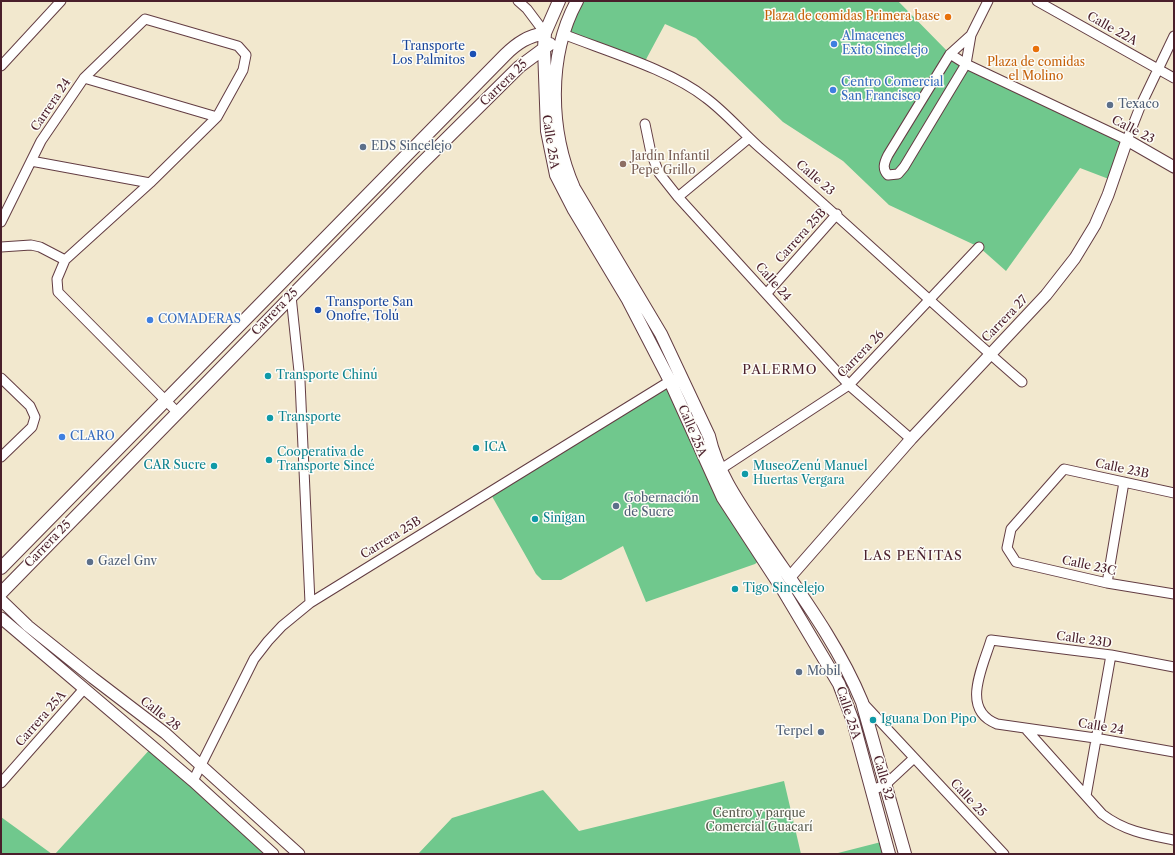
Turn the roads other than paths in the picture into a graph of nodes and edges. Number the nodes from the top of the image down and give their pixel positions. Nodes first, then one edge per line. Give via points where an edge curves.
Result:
1 (62, 1) edge
2 (518, 1) edge
3 (559, 1) edge
4 (577, 1) edge
5 (988, 1) edge
6 (1037, 1) edge
7 (563, 34) junction
8 (972, 35) junction
9 (1174, 36) edge
10 (546, 42) junction
11 (950, 54) junction
12 (557, 63) junction
13 (966, 64) junction
14 (1, 66) edge
15 (1158, 68) junction
16 (84, 78) junction
17 (1174, 78) edge
18 (217, 117) junction
19 (645, 124) dead end
20 (749, 138) junction
21 (1127, 140) junction
22 (32, 161) junction
23 (1174, 167) edge
24 (150, 183) junction
25 (678, 197) junction
26 (837, 214) junction
27 (1, 222) edge
28 (1, 247) edge
29 (979, 247) dead end
30 (65, 260) junction
31 (767, 293) junction
32 (291, 296) junction
33 (928, 300) junction
34 (990, 354) junction
35 (1, 378) edge
36 (670, 381) junction
37 (1022, 382) dead end
38 (849, 385) junction
39 (165, 400) junction
40 (178, 412) junction
41 (911, 438) junction
42 (712, 451) junction
43 (1, 457) edge
44 (721, 469) junction
45 (1124, 482) junction
46 (1174, 492) edge
47 (1007, 548) joint
48 (1, 568) edge
49 (789, 578) junction
50 (1107, 583) junction
51 (1, 593) edge
52 (1174, 594) edge
53 (1, 600) edge
54 (310, 603) junction
55 (1, 618) edge
56 (991, 640) joint
57 (1111, 655) junction
58 (1174, 667) edge
59 (84, 690) junction
60 (862, 702) junction
61 (1025, 728) junction
62 (1096, 738) junction
63 (1174, 752) edge
64 (914, 758) junction
65 (202, 765) junction
66 (193, 781) junction
67 (1, 783) edge
68 (885, 785) junction
69 (872, 790) junction
70 (1086, 796) junction
71 (1174, 840) edge
72 (273, 854) edge
73 (299, 854) edge
74 (889, 854) edge
75 (905, 854) edge
76 (1004, 854) edge

1 - 14 street
2 - 10 street via 527,9
3 - 10 main road, Carrera 25
4 - 7 main road
5 - 8 street
6 - 15 street, Calle 22A
7 - 10 main road
7 - 12 main road, Calle 25A
7 - 20 street, Calle 23 via 678,80 706,97
8 - 11 street
8 - 13 street
9 - 15 street, Carrera 27
10 - 12 main road
10 - 32 main road, Carrera 25
10 - 36 main road, Calle 25A via 547,131 556,175 628,300
10 - 39 main road, Carrera 25 via 535,35 518,42
11 - 13 street, Calle 23
11 - 13 street via 888,155 884,164 884,171 888,176 898,174 904,167
12 - 42 main road, Calle 25A via 557,126 566,169 574,188 661,334 709,436
13 - 21 street, Calle 23
15 - 17 street, Calle 22A
15 - 21 street, Carrera 27
16 - 18 street
16 - 18 street, Carrera 24 via 145,19 238,46 246,55 243,70
16 - 22 street, Carrera 24 via 41,141
18 - 24 street
19 - 25 street, Calle 24 via 651,153 659,173
20 - 25 street
20 - 26 street, Calle 23
21 - 23 street, Calle 23
21 - 34 street, Carrera 27 via 1095,225 1075,258 1046,295
22 - 24 street
22 - 27 street, Carrera 24
24 - 30 street
25 - 31 street, Calle 24
26 - 31 street, Carrera 25B
26 - 33 street, Calle 23
28 - 30 street via 31,245
29 - 33 street, Carrera 26
30 - 39 street via 57,279 58,292
31 - 38 street, Calle 24
32 - 40 main road, Carrera 25
32 - 54 street via 300,388
33 - 34 street, Calle 23
33 - 38 street, Carrera 26
34 - 37 street, Calle 23
34 - 41 street, Carrera 27
35 - 43 street via 30,406 35,417 32,427
36 - 42 main road via 673,379 678,382
36 - 54 street, Carrera 25B
36 - 69 main road, Calle 25A via 723,498 783,590 839,684 853,721
38 - 41 street, Calle 24
38 - 44 street, Carrera 26
39 - 40 street
39 - 48 main road, Carrera 25
40 - 51 main road, Carrera 25
41 - 49 street, Carrera 27
42 - 44 main road, Calle 25A
44 - 49 main road, Calle 25A via 733,493
45 - 46 street, Calle 23B
45 - 47 street, Calle 23B via 1064,469 1011,529
45 - 50 street
47 - 50 street, Calle 23C via 1016,562
49 - 60 main road, Calle 25A via 837,652
50 - 52 street, Calle 23C
53 - 65 street, Calle 28 via 28,626
54 - 65 street, Carrera 25B via 268,640 254,659
55 - 59 street
56 - 57 street, Calle 23D
56 - 61 street, Calle 24 via 976,688 980,714 986,720 997,724
57 - 58 street, Calle 23D
57 - 62 street
59 - 66 street
59 - 67 street, Carrera 25A
60 - 64 street, Calle 25
60 - 68 main road, Calle 32
61 - 62 street, Calle 24
61 - 70 street
62 - 63 street, Calle 24
62 - 70 street
64 - 68 street
64 - 76 street, Calle 25
65 - 66 street, Carrera 25B
65 - 73 street, Calle 28
66 - 72 street
68 - 69 street
68 - 75 main road, Calle 32
69 - 74 main road, Calle 32
70 - 71 street via 1115,824 1128,830

